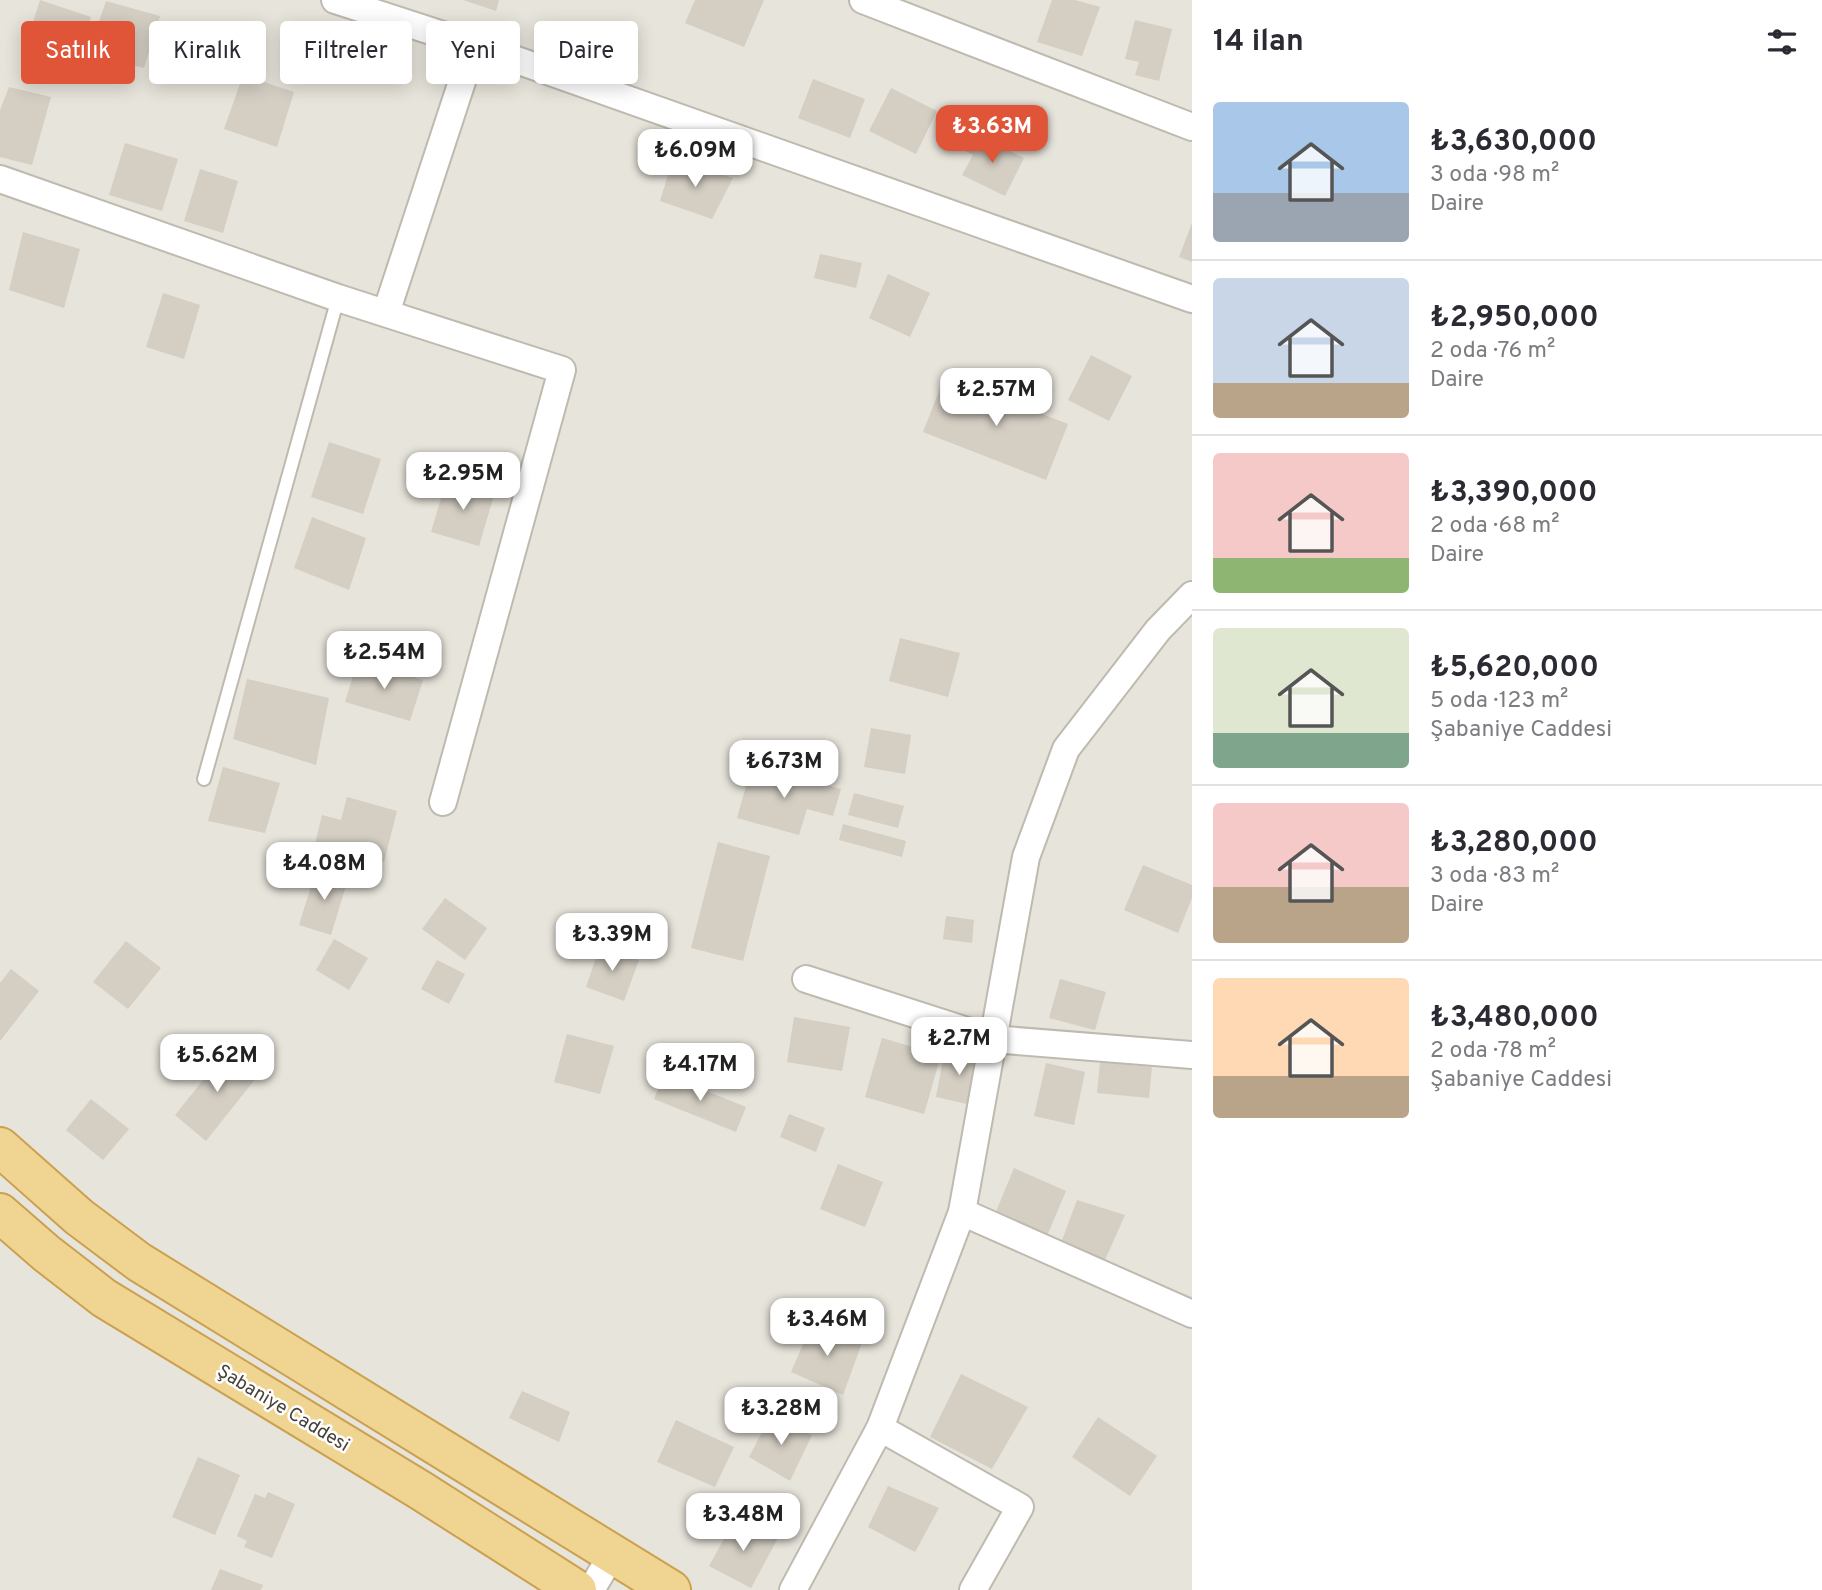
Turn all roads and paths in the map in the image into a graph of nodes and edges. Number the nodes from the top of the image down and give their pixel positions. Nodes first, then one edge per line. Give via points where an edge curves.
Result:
1 (335, 0) edge
2 (863, 0) edge
3 (426, 29) edge
4 (520, 61) edge
5 (461, 84) edge
6 (1192, 127) edge
7 (0, 179) edge
8 (338, 298) junction
9 (1192, 299) edge
10 (386, 313) junction
11 (1192, 595) edge
12 (204, 779) dead end
13 (443, 802) dead end
14 (806, 979) dead end
15 (992, 1039) junction
16 (1192, 1055) edge
17 (0, 1147) edge
18 (962, 1212) junction
19 (0, 1213) edge
20 (1192, 1314) edge
21 (880, 1428) junction
22 (613, 1553) junction
23 (577, 1590) edge
24 (591, 1590) edge
25 (671, 1590) edge
26 (793, 1590) edge
27 (973, 1590) edge

1 - 3 street
2 - 6 street
4 - 9 street
5 - 10 street
7 - 8 street
8 - 10 street
8 - 12 lane
10 - 13 street via 562,370
11 - 15 street via 1158,630 1066,749 1026,857
14 - 15 street
15 - 16 street
15 - 18 street
17 - 22 highway via 79,1217 139,1262
18 - 20 street
18 - 21 street
19 - 23 highway, Şabaniye Caddesi via 104,1298
21 - 26 street
21 - 27 street via 1020,1507
22 - 24 street
22 - 25 highway

